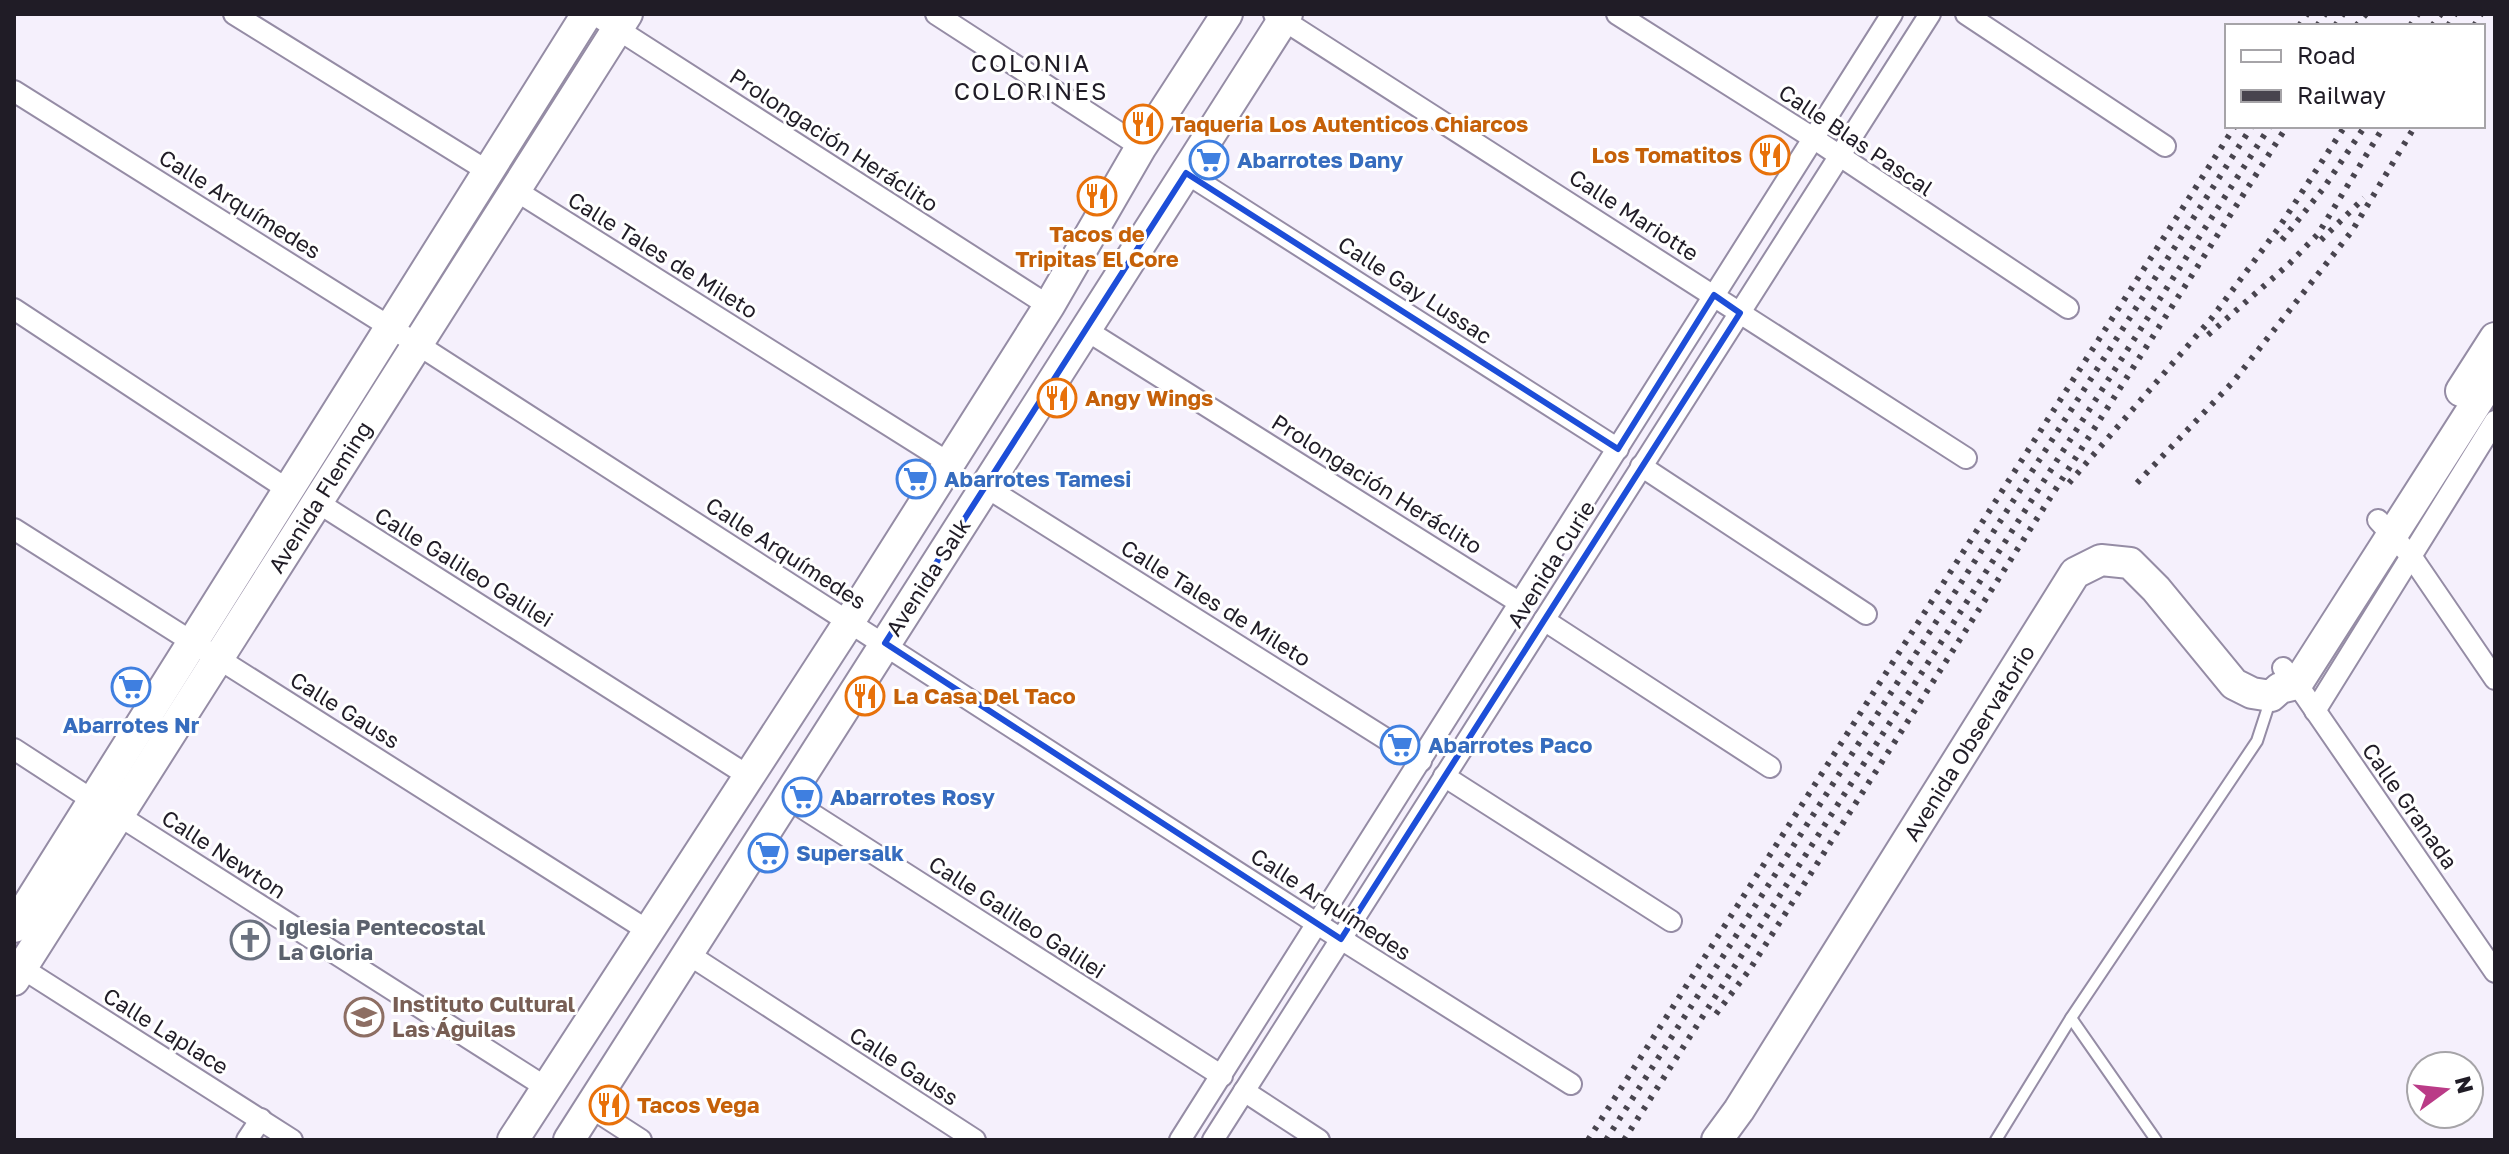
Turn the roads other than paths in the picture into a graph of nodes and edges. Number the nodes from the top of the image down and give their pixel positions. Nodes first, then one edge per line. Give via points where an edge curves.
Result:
1 (234, 14) edge
2 (587, 14) edge
3 (936, 14) edge
4 (1227, 14) edge
5 (1617, 14) edge
6 (1892, 14) edge
7 (1930, 14) edge
8 (1966, 14) edge
9 (1281, 16) edge
10 (613, 19) edge
11 (14, 91) edge
12 (1813, 138) junction
13 (2165, 146) dead end
14 (1141, 147) junction
15 (1839, 157) junction
16 (489, 172) junction
17 (1186, 173) junction
18 (515, 190) junction
19 (1714, 295) junction
20 (1049, 306) junction
21 (2068, 308) dead end
22 (14, 309) edge
23 (1740, 313) junction
24 (392, 328) junction
25 (1086, 330) junction
26 (2495, 338) edge
27 (417, 344) junction
28 (2490, 376) edge
29 (2495, 421) edge
30 (1618, 449) junction
31 (1966, 458) dead end
32 (949, 463) junction
33 (1641, 466) junction
34 (986, 487) junction
35 (304, 496) junction
36 (14, 529) edge
37 (2394, 537) junction
38 (1520, 603) junction
39 (1866, 614) dead end
40 (1544, 620) junction
41 (849, 622) junction
42 (885, 643) junction
43 (206, 650) junction
44 (2495, 679) edge
45 (2283, 684) junction
46 (2315, 711) junction
47 (14, 749) edge
48 (1421, 761) junction
49 (1770, 767) dead end
50 (747, 775) junction
51 (1444, 776) junction
52 (787, 798) junction
53 (106, 808) junction
54 (1671, 921) dead end
55 (1317, 924) junction
56 (14, 927) edge
57 (650, 932) junction
58 (1341, 939) junction
59 (688, 954) junction
60 (17, 970) edge
61 (2495, 972) edge
62 (2071, 1018) junction
63 (1222, 1076) junction
64 (1571, 1084) dead end
65 (547, 1088) junction
66 (1244, 1091) junction
67 (590, 1107) junction
68 (261, 1119) junction
69 (247, 1140) edge
70 (292, 1140) edge
71 (513, 1140) edge
72 (569, 1140) edge
73 (641, 1140) edge
74 (975, 1140) edge
75 (1180, 1140) edge
76 (1213, 1140) edge
77 (1319, 1140) edge
78 (1717, 1140) edge
79 (1996, 1140) edge
80 (2156, 1140) edge

1 - 16 street
2 - 16 street, Avenida Fleming
3 - 14 street
4 - 14 street, Avenida Salk
5 - 12 street, Calle Blas Pascal
6 - 12 street, Avenida Curie
7 - 15 street, Avenida Curie
8 - 13 street
9 - 17 street, Avenida Salk
9 - 19 street, Calle Mariotte
10 - 18 street, Avenida Fleming
10 - 20 street, Prolongación Heráclito
11 - 24 street, Calle Arquímedes
12 - 15 street, Calle Blas Pascal
12 - 19 street, Avenida Curie
14 - 20 street, Avenida Salk
15 - 21 street, Calle Blas Pascal
15 - 23 street, Avenida Curie
16 - 24 street, Avenida Fleming
17 - 25 street, Avenida Salk
17 - 30 street, Calle Gay Lussac
18 - 27 street, Avenida Fleming
18 - 32 street, Calle Tales de Mileto
19 - 23 street, Calle Mariotte
19 - 30 street, Avenida Curie
20 - 32 street, Avenida Salk
22 - 35 street, Calle Galileo Galilei
23 - 31 street, Calle Mariotte
23 - 33 street, Avenida Curie
24 - 27 street, Calle Arquímedes
24 - 35 street, Avenida Fleming
25 - 34 street, Avenida Salk
25 - 38 street, Prolongación Heráclito
26 - 28 street
27 - 35 street, Avenida Fleming
27 - 41 street, Calle Arquímedes
28 - 37 street
29 - 37 street
30 - 38 street, Avenida Curie
32 - 41 street, Avenida Salk
33 - 39 street
33 - 40 street, Avenida Curie
34 - 42 street, Avenida Salk
34 - 48 street, Calle Tales de Mileto
35 - 43 street, Avenida Fleming
35 - 50 street, Calle Galileo Galilei
36 - 43 street, Calle Gauss
37 - 44 street
37 - 45 street
37 - 46 street
38 - 48 street, Avenida Curie
40 - 49 street
40 - 51 street, Avenida Curie
41 - 42 street, Calle Arquímedes
41 - 50 street, Avenida Salk
42 - 52 street, Avenida Salk
42 - 55 street, Calle Arquímedes
43 - 53 street, Avenida Fleming
43 - 57 street, Calle Gauss
45 - 46 street, Calle Granada
45 - 62 lane via 2257,741
45 - 78 street, Avenida Observatorio via 2252,693 2234,684 2130,563 2101,560 2075,573
46 - 61 street, Calle Granada
47 - 53 street, Calle Newton
48 - 55 street, Avenida Curie
50 - 57 street, Avenida Salk
51 - 54 street
51 - 58 street, Avenida Curie
52 - 59 street, Avenida Salk
52 - 63 street, Calle Galileo Galilei
53 - 56 street, Avenida Fleming
53 - 60 street, Avenida Fleming
53 - 65 street, Calle Newton
55 - 58 street, Calle Arquímedes
55 - 63 street, Avenida Curie
57 - 65 street, Avenida Salk
58 - 64 street, Calle Arquímedes
58 - 66 street, Avenida Curie
59 - 67 street, Avenida Salk
59 - 74 street, Calle Gauss
60 - 68 street, Calle Laplace
62 - 79 lane
62 - 80 lane
63 - 75 street, Avenida Curie
65 - 71 street, Avenida Salk
66 - 76 street, Avenida Curie
66 - 77 street
67 - 72 street, Avenida Salk
67 - 73 street
68 - 69 street
68 - 70 street, Calle Laplace

